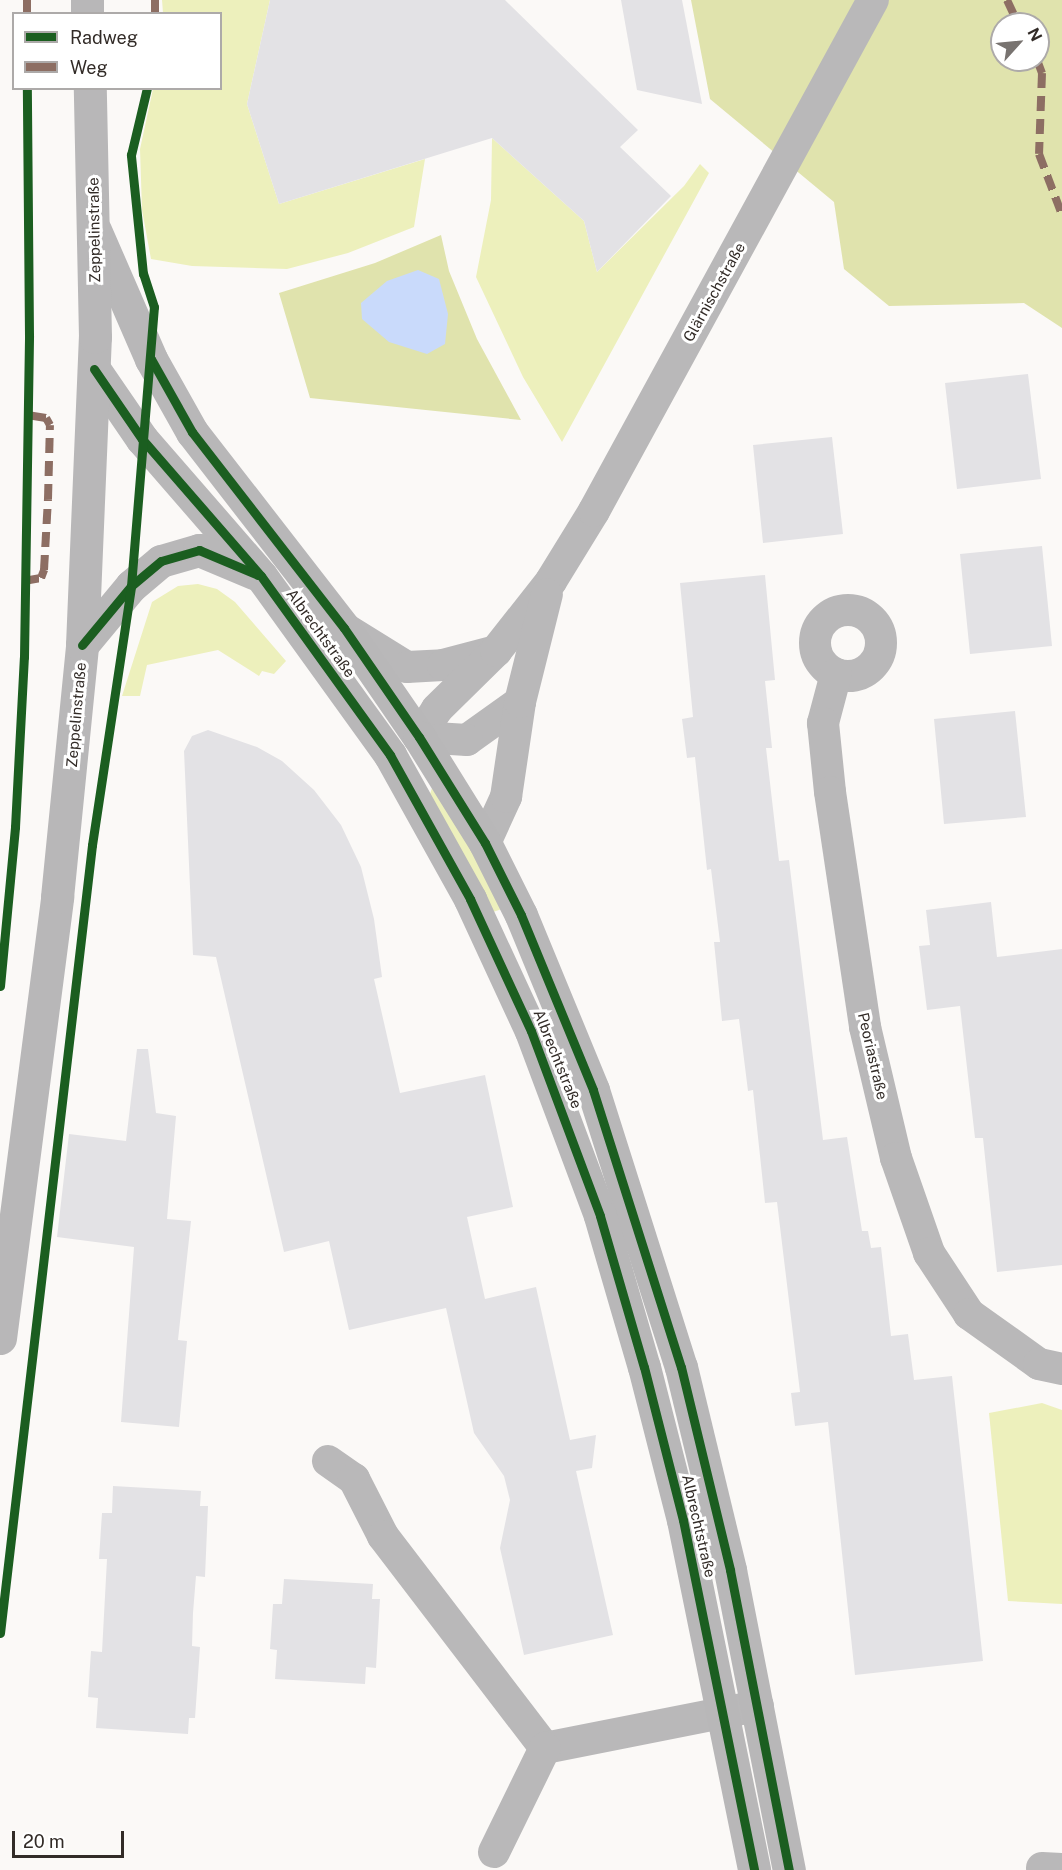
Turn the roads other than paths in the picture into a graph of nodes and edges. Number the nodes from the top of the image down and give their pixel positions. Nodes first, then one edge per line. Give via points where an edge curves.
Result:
1 (873, 0) edge
2 (90, 90) edge
3 (95, 230) junction
4 (94, 369) junction
5 (261, 576) junction
6 (551, 581) junction
7 (344, 628) junction
8 (82, 645) junction
9 (495, 651) junction
10 (836, 674) dead end
11 (520, 702) junction
12 (419, 737) junction
13 (390, 755) junction
14 (485, 843) junction
15 (0, 1338) edge
16 (1062, 1369) edge
17 (328, 1461) dead end
18 (758, 1706) junction
19 (724, 1711) junction
20 (545, 1748) junction
21 (494, 1852) dead end
22 (754, 1870) edge
23 (789, 1870) edge

1 - 6 street, Glärnischstraße via 594,511
2 - 3 main road, Zeppelinstraße
3 - 4 main road, Zeppelinstraße
3 - 7 main road, Albrechtstraße via 151,359 192,432
4 - 5 main road, Albrechtstraße via 142,439
4 - 8 main road, Zeppelinstraße
5 - 8 main road via 200,550 161,561 131,586
5 - 13 main road, Albrechtstraße
6 - 9 street, Glärnischstraße
6 - 11 street, Glärnischstraße
7 - 9 street via 407,667 443,665
7 - 12 main road, Albrechtstraße
8 - 15 main road, Zeppelinstraße via 51,953
9 - 12 street, Glärnischstraße via 437,709
10 - 16 street, Peoriastraße via 823,723 830,792 863,1017 896,1158 929,1253 969,1314 1039,1364
11 - 12 street via 467,740
11 - 14 street, Glärnischstraße via 506,797
12 - 13 main road
12 - 14 main road, Albrechtstraße
13 - 19 main road, Albrechtstraße via 490,941 531,1031 585,1172 683,1520
14 - 18 main road, Albrechtstraße via 521,915 575,1045 626,1185 681,1367
17 - 20 street via 354,1479 383,1536
18 - 19 street
18 - 23 main road, Albrechtstraße
19 - 20 street
19 - 22 main road, Albrechtstraße
20 - 21 street

